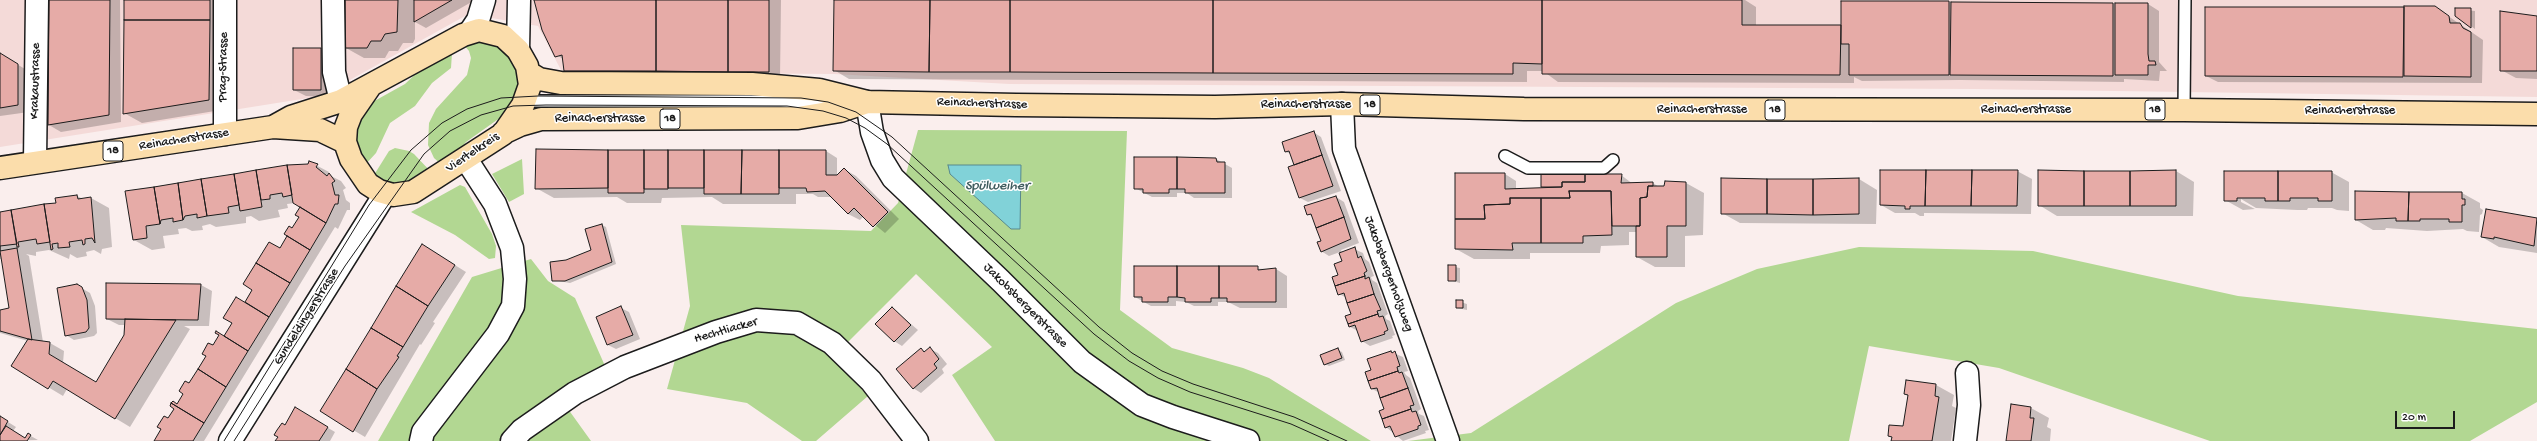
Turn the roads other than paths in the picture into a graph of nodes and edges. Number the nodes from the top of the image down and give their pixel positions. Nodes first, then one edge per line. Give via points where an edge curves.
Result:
1 (37, 0) edge
2 (224, 0) edge
3 (332, 0) edge
4 (484, 0) edge
5 (519, 0) edge
6 (2185, 0) edge
7 (470, 32) junction
8 (518, 50) junction
9 (529, 73) junction
10 (371, 85) junction
11 (341, 101) junction
12 (525, 101) junction
13 (867, 102) junction
14 (1342, 104) junction
15 (2184, 110) junction
16 (840, 111) junction
17 (2537, 114) edge
18 (273, 126) junction
19 (225, 134) junction
20 (503, 134) junction
21 (345, 142) junction
22 (1505, 156) dead end
23 (466, 158) junction
24 (1613, 160) dead end
25 (35, 162) junction
26 (0, 168) edge
27 (385, 194) junction
28 (1967, 373) dead end
29 (230, 441) edge
30 (421, 441) edge
31 (512, 441) edge
32 (917, 441) edge
33 (1248, 441) edge
34 (1448, 441) edge
35 (1966, 441) edge

1 - 25 street, Krakaustrasse
2 - 19 street, Prag-Strasse
3 - 11 street via 334,72
4 - 7 street via 478,20
5 - 8 street
6 - 15 lane
7 - 8 main road, Viertelkreis / 18 via 494,32
7 - 10 main road, Viertelkreis / 18
8 - 9 main road, Viertelkreis / 18
9 - 12 main road, Viertelkreis via 530,86
9 - 13 main road, Reinacherstrasse / 18 via 539,79 561,83 700,83 786,87 818,90
10 - 11 main road, Reinacherstrasse / 18
10 - 21 main road, Viertelkreis via 351,114 346,127
11 - 18 main road, Reinacherstrasse / 18 via 291,117
12 - 16 lane via 788,101 810,103
12 - 20 main road, Viertelkreis
13 - 14 main road, Reinacherstrasse / 18 via 1095,106
13 - 16 main road, Reinacherstrasse / 18
13 - 33 street, Jakobsbergerstrasse via 872,132 882,160 893,178 1082,362 1142,405
14 - 15 main road, Reinacherstrasse / 18 via 1524,109
14 - 34 street, Jakobsbergerholzweg via 1344,149
15 - 17 main road, Reinacherstrasse / 18
16 - 20 main road, Reinacherstrasse / 18 via 798,118 541,119 520,125
18 - 19 main road, Reinacherstrasse / 18
18 - 21 main road, Reinacherstrasse / 18 via 320,130
19 - 25 main road, Reinacherstrasse / 18
20 - 23 main road, Viertelkreis / 18
21 - 27 main road, Viertelkreis via 351,159 362,175 372,187
22 - 24 lane via 1528,168 1604,168
23 - 27 main road, Viertelkreis / 18 via 413,192
23 - 30 street via 495,204 512,248 515,279 513,306 498,334 424,432
25 - 26 main road, Reinacherstrasse / 18
27 - 29 street, Gundeldingerstrasse
28 - 35 street via 1969,406
31 - 32 street, Hechtliacker via 522,430 575,392 625,367 716,332 756,320 797,323 832,343 871,380

